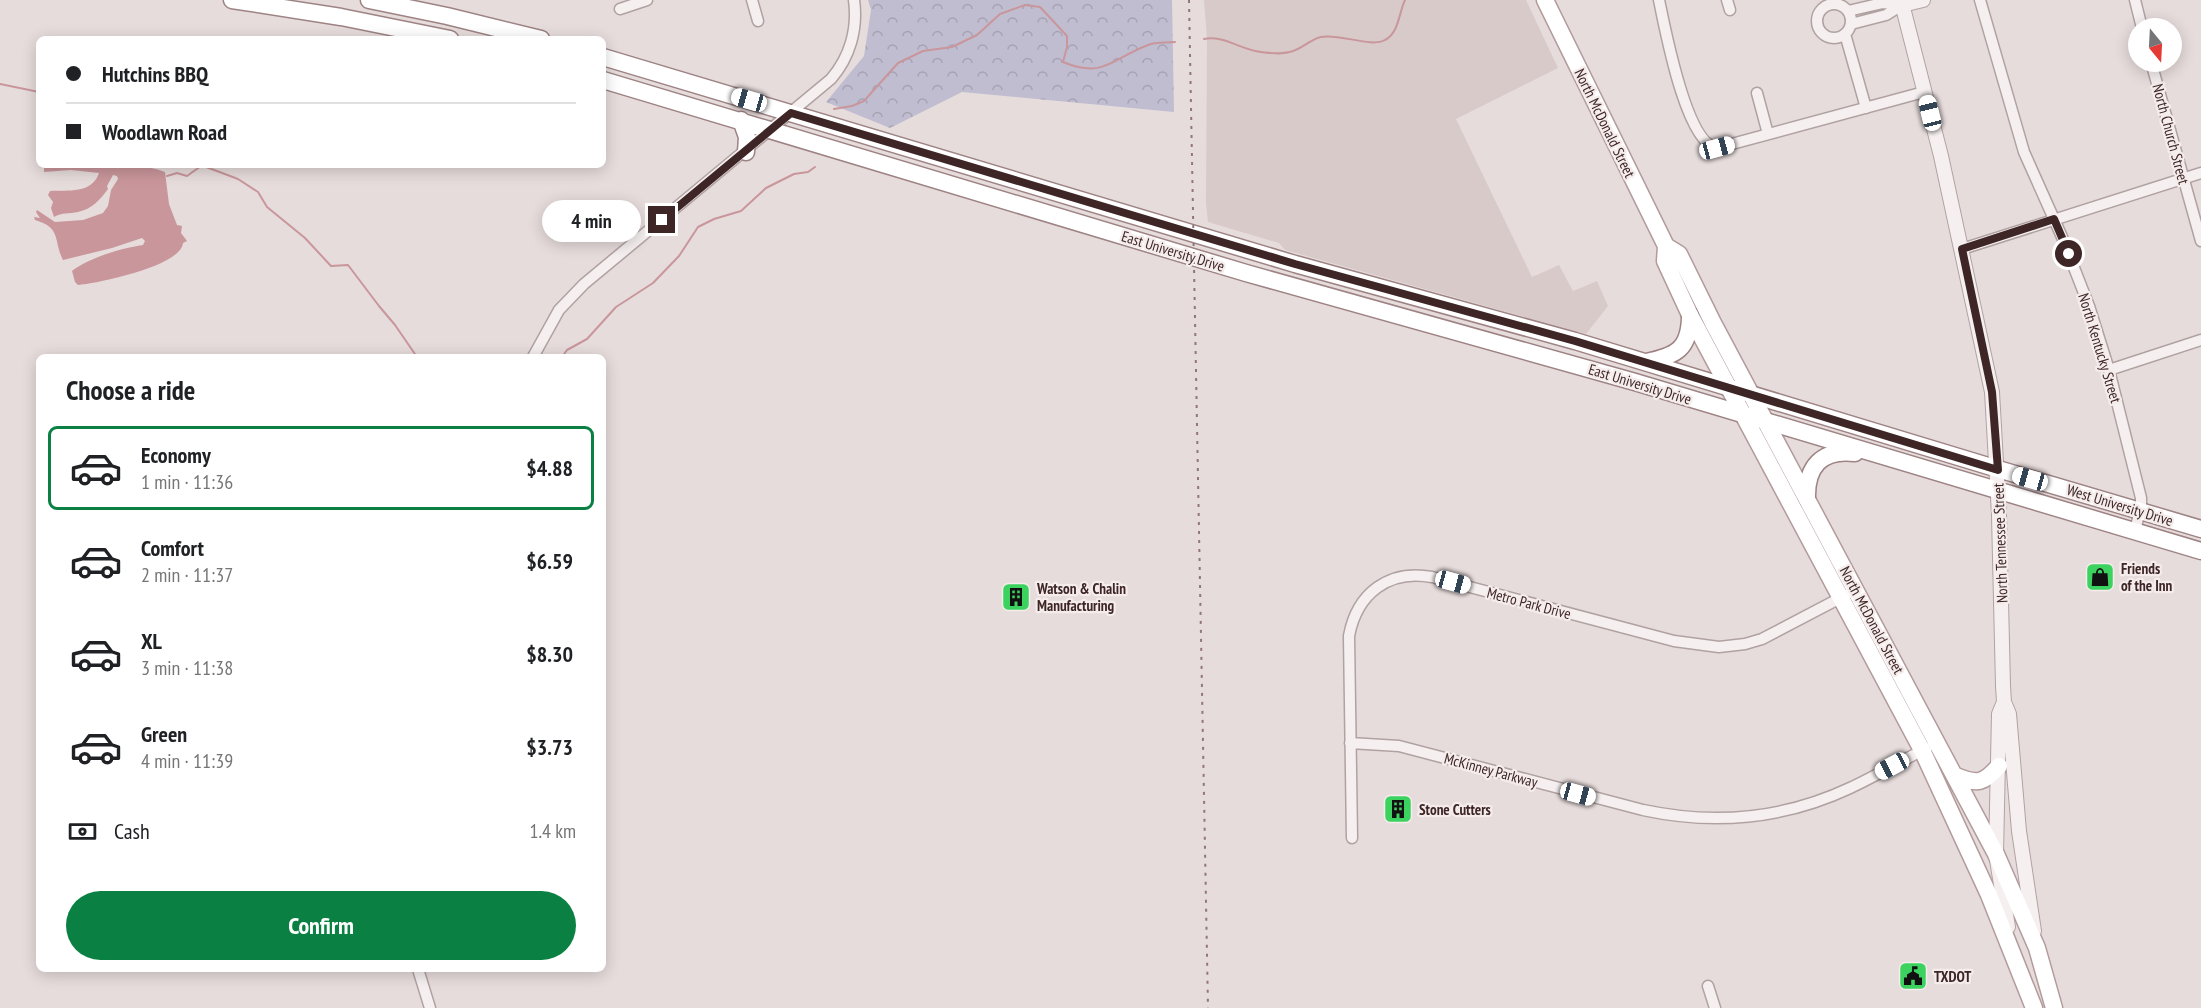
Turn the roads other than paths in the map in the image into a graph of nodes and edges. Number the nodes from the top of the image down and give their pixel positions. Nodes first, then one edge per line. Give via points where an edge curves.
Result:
1 (233, 0) edge
2 (369, 0) edge
3 (646, 0) edge
4 (753, 0) edge
5 (854, 0) edge
6 (1545, 0) edge
7 (1659, 0) edge
8 (1923, 0) edge
9 (1980, 0) edge
10 (2135, 0) edge
11 (1835, 2) edge
12 (1901, 3) edge
13 (620, 9) dead end
14 (1848, 11) junction
15 (2140, 18) edge
16 (759, 21) dead end
17 (1848, 29) junction
18 (435, 36) edge
19 (529, 36) edge
20 (606, 58) edge
21 (622, 62) junction
22 (2154, 72) edge
23 (609, 81) edge
24 (1924, 92) junction
25 (1757, 93) dead end
26 (1866, 108) junction
27 (791, 113) junction
28 (741, 120) junction
29 (772, 129) junction
30 (1768, 134) junction
31 (746, 152) junction
32 (974, 167) junction
33 (2201, 172) edge
34 (2183, 178) junction
35 (967, 188) junction
36 (2054, 219) junction
37 (2201, 241) edge
38 (1666, 246) junction
39 (1962, 249) junction
40 (1690, 315) junction
41 (1512, 322) junction
42 (2201, 340) edge
43 (1505, 344) junction
44 (535, 354) edge
45 (1644, 363) junction
46 (2109, 370) junction
47 (1729, 388) junction
48 (1751, 394) junction
49 (1744, 415) junction
50 (1765, 422) junction
51 (1878, 455) junction
52 (1998, 470) junction
53 (1998, 492) junction
54 (1807, 499) junction
55 (2140, 511) junction
56 (2201, 529) edge
57 (2135, 531) junction
58 (2201, 551) edge
59 (1849, 593) junction
60 (2004, 702) junction
61 (1938, 742) junction
62 (1350, 743) junction
63 (1922, 750) junction
64 (1999, 766) junction
65 (1956, 776) junction
66 (1352, 838) dead end
67 (1996, 854) junction
68 (2037, 948) junction
69 (2012, 951) junction
70 (419, 972) edge
71 (1708, 986) dead end
72 (430, 1008) edge
73 (1715, 1008) edge
74 (2034, 1008) edge
75 (2054, 1008) edge

1 - 18 main road
2 - 19 main road
3 - 13 street
4 - 16 street
5 - 27 street via 854,32 843,63 826,85
6 - 38 main road, North McDonald Street
7 - 30 street via 1687,110 1703,140 1717,148
8 - 12 street
9 - 36 street, North Kentucky Street via 2024,152
10 - 15 street
11 - 14 street
11 - 17 street via 1820,10 1817,27 1835,39
12 - 14 street
12 - 17 street via 1886,15
12 - 24 street, North Tennessee Street
14 - 17 street
17 - 26 street
20 - 21 main road, East University Drive
21 - 23 main road
21 - 27 main road, East University Drive
22 - 34 street, North Church Street
23 - 28 main road, East University Drive
24 - 26 street
24 - 39 street, North Tennessee Street
25 - 30 street
26 - 30 street
27 - 29 street
27 - 32 main road, East University Drive
28 - 29 main road, East University Drive
28 - 31 main road via 747,137
29 - 31 street
29 - 35 main road, East University Drive
31 - 44 street via 584,284 559,310
32 - 35 main road
32 - 41 main road, East University Drive via 1295,264
33 - 34 street
34 - 36 street
34 - 37 street, North Church Street
35 - 43 main road, East University Drive via 1305,290
36 - 39 street
36 - 46 street, North Kentucky Street via 2089,306
38 - 40 main road, North McDonald Street via 1665,261
38 - 48 main road, North McDonald Street via 1679,254
39 - 52 street, North Tennessee Street via 1992,392
40 - 45 main road via 1689,331 1679,350 1669,357
40 - 47 main road, North McDonald Street
41 - 43 main road
41 - 45 main road, East University Drive
42 - 46 street
43 - 49 main road, East University Drive
45 - 47 main road, East University Drive
46 - 55 street, North Kentucky Street via 2141,498
47 - 48 main road, West University Drive
47 - 49 main road, North McDonald Street
48 - 50 main road, North McDonald Street
48 - 52 main road, West University Drive
49 - 50 main road, West University Drive
49 - 59 main road, North McDonald Street
50 - 51 main road, West University Drive
50 - 54 main road, North McDonald Street
51 - 53 main road, West University Drive
51 - 54 main road via 1841,452 1825,457 1809,475
52 - 53 street, North Tennessee Street
52 - 55 main road, West University Drive
53 - 57 main road, West University Drive
53 - 60 street, North Tennessee Street
54 - 59 main road, North McDonald Street
55 - 56 main road, West University Drive
55 - 57 street, North Kentucky Street
57 - 58 main road, West University Drive
59 - 61 main road, North McDonald Street
59 - 62 street, Metro Park Drive via 1762,639 1719,647 1674,641 1432,577 1399,577 1368,595 1351,627
59 - 63 main road, North McDonald Street
60 - 64 street via 1999,714
60 - 68 street via 2009,714 2019,831
61 - 63 street, McKinney Parkway
61 - 65 main road, North McDonald Street
62 - 63 street, McKinney Parkway via 1395,745 1643,810 1707,818 1752,817 1805,805 1850,788
62 - 66 street, Metro Park Drive
63 - 69 main road, North McDonald Street
64 - 65 main road via 1980,782
64 - 67 street
65 - 67 main road, North McDonald Street
67 - 68 main road, North McDonald Street
67 - 69 street
68 - 75 main road, North McDonald Street
69 - 74 main road, North McDonald Street
70 - 72 street
71 - 73 street

